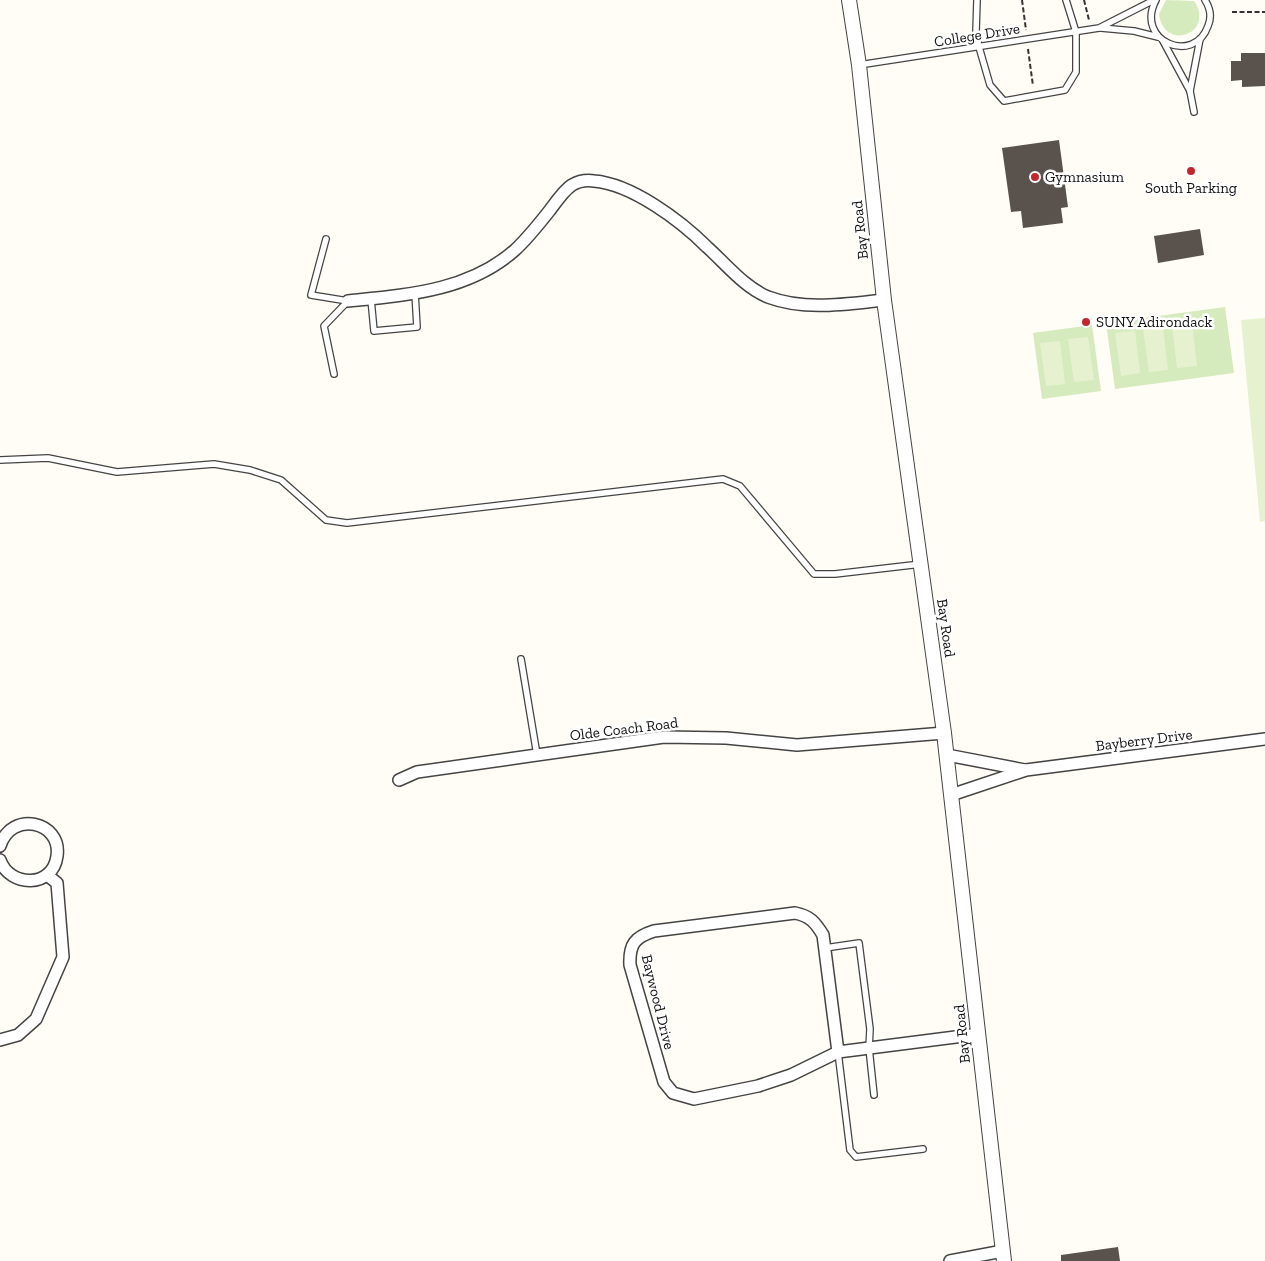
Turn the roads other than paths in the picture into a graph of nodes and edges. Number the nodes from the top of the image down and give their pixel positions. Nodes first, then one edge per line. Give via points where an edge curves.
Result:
1 (849, 0) edge
2 (977, 0) edge
3 (1066, 0) edge
4 (1155, 0) edge
5 (1205, 0) edge
6 (1099, 28) junction
7 (1076, 32) junction
8 (1200, 39) junction
9 (1161, 40) junction
10 (979, 47) junction
11 (859, 65) junction
12 (1190, 91) junction
13 (1194, 112) dead end
14 (326, 240) dead end
15 (415, 293) junction
16 (371, 299) junction
17 (884, 300) junction
18 (348, 301) junction
19 (334, 374) dead end
20 (0, 460) edge
21 (921, 564) junction
22 (521, 659) dead end
23 (944, 733) junction
24 (1265, 739) edge
25 (538, 755) junction
26 (947, 755) junction
27 (1026, 770) junction
28 (399, 780) dead end
29 (951, 795) junction
30 (0, 846) edge
31 (0, 860) edge
32 (47, 875) junction
33 (824, 948) junction
34 (979, 1034) junction
35 (0, 1040) edge
36 (869, 1048) junction
37 (838, 1052) junction
38 (874, 1095) dead end
39 (923, 1149) dead end
40 (1004, 1256) edge
41 (950, 1261) edge

1 - 11 street, Bay Road
2 - 10 lane
3 - 7 lane
4 - 6 lane
4 - 9 lane via 1150,16
5 - 8 lane via 1210,22
6 - 7 lane, College Drive
6 - 9 lane via 1134,31
7 - 10 lane, College Drive
7 - 10 lane via 1076,72 1065,90 1034,96 1004,100 990,85
8 - 9 lane via 1182,46
8 - 12 lane
9 - 12 lane
10 - 11 lane, College Drive
11 - 17 street, Bay Road
12 - 13 lane
14 - 18 lane via 311,294
15 - 16 street
15 - 16 lane via 417,327 374,331
15 - 17 street via 467,280 494,265 533,233 571,185 594,181 630,193 661,210 705,244 743,281 766,296 789,303 814,305
16 - 18 street
17 - 21 street, Bay Road
18 - 19 lane via 324,326
20 - 21 lane via 48,458 117,472 214,464 250,470 281,480 326,520 347,523 723,479 740,486 814,574
21 - 23 street, Bay Road
22 - 25 lane
23 - 25 street, Olde Coach Road via 797,745 726,738 664,737
23 - 26 street, Bay Road
24 - 27 street, Bayberry Drive
25 - 28 street, Olde Coach Road via 417,772
26 - 27 street, Bayberry Drive
26 - 29 street, Bay Road
27 - 29 street, Bayberry Drive
29 - 34 street, Bay Road
30 - 32 street via 9,830 19,824 42,826 51,834 58,855
31 - 32 street via 6,871 26,882
32 - 35 street via 57,882 63,957 36,1019 18,1035
33 - 36 lane via 859,943 870,1029
33 - 37 street, Baywood Drive
33 - 37 street, Baywood Drive via 816,923 806,915 795,913 654,931 641,935 629,951 630,965 664,1082 673,1093 694,1099 758,1086 791,1075
34 - 36 street, Baywood Drive
34 - 40 street, Bay Road
36 - 37 street, Baywood Drive
36 - 38 lane
37 - 39 lane via 850,1150 856,1157
40 - 41 street

